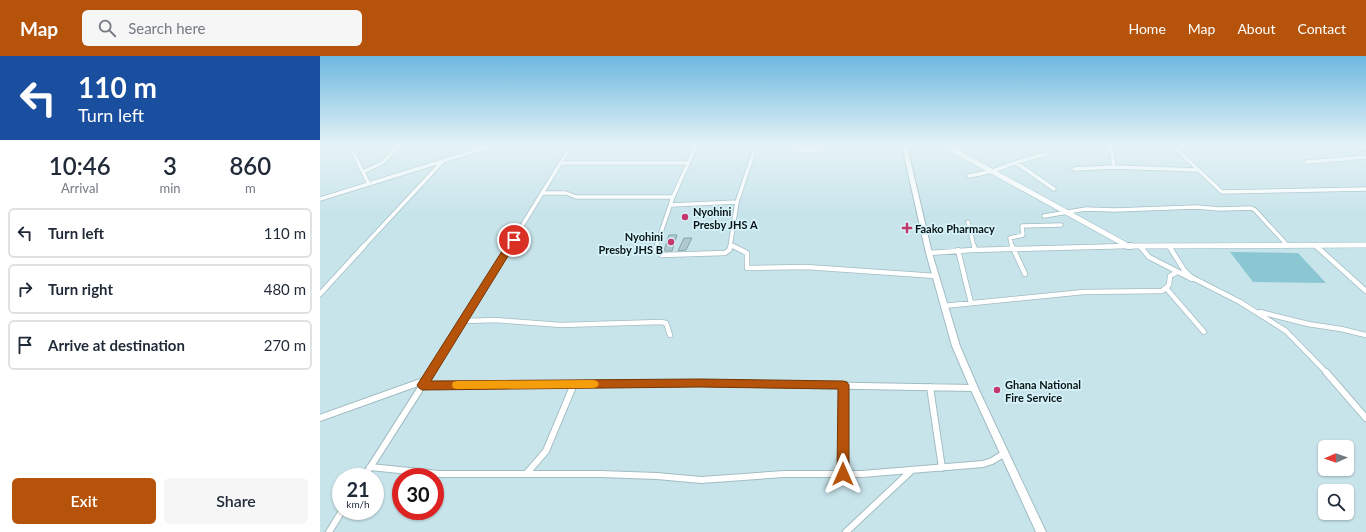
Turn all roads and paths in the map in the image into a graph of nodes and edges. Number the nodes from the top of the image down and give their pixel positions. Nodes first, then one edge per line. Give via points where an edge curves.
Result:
1 (361, 168) edge
2 (371, 168) edge
3 (420, 168) edge
4 (436, 168) edge
5 (558, 168) edge
6 (686, 168) edge
7 (749, 168) edge
8 (909, 168) edge
9 (988, 168) edge
10 (1000, 168) edge
11 (1024, 168) edge
12 (1123, 168) edge
13 (1197, 170) joint
14 (993, 171) junction
15 (363, 172) junction
16 (970, 176) dead end
17 (369, 184) junction
18 (1054, 189) dead end
19 (1366, 189) edge
20 (542, 193) junction
21 (673, 197) junction
22 (320, 199) edge
23 (738, 202) junction
24 (671, 205) junction
25 (1066, 211) junction
26 (1044, 216) dead end
27 (968, 222) dead end
28 (1060, 225) dead end
29 (731, 245) junction
30 (1168, 245) junction
31 (1315, 245) junction
32 (1366, 245) edge
33 (1128, 246) junction
34 (1140, 246) junction
35 (1288, 246) junction
36 (1013, 249) junction
37 (958, 250) junction
38 (975, 250) junction
39 (929, 253) junction
40 (1177, 272) junction
41 (1025, 274) dead end
42 (936, 276) junction
43 (1201, 283) junction
44 (1166, 288) junction
45 (1366, 291) edge
46 (320, 294) edge
47 (971, 302) junction
48 (943, 306) junction
49 (1256, 312) junction
50 (464, 321) junction
51 (1204, 332) dead end
52 (670, 335) dead end
53 (1366, 335) edge
54 (426, 380) junction
55 (574, 384) junction
56 (422, 385) junction
57 (843, 385) junction
58 (930, 387) junction
59 (974, 388) junction
60 (320, 417) edge
61 (1366, 418) edge
62 (1005, 453) junction
63 (370, 467) joint
64 (942, 468) junction
65 (912, 470) junction
66 (527, 473) junction
67 (843, 474) junction
68 (336, 520) edge
69 (329, 532) edge
70 (846, 532) edge
71 (1041, 532) edge

1 - 15 street
2 - 15 street
3 - 17 street
4 - 46 street
5 - 20 street
6 - 21 street
7 - 23 street
8 - 39 main road
9 - 14 street
10 - 14 street
11 - 18 street
12 - 13 street
13 - 19 street via 1219,191 1225,193
14 - 16 street
14 - 25 street
15 - 17 street
17 - 22 street
20 - 21 street via 566,193 576,197
20 - 50 street
21 - 24 street
23 - 24 street
23 - 29 street
24 - 29 street via 655,251 657,254 725,253
25 - 26 street
25 - 33 street
25 - 35 street via 1251,208
27 - 38 street
28 - 36 street via 1022,226 1023,235 1010,238
29 - 42 street via 747,253 747,268 806,267
30 - 34 street
30 - 35 street
30 - 43 street via 1184,270
31 - 32 street
31 - 35 street
31 - 45 street
33 - 34 street
33 - 36 street
34 - 40 street via 1149,257
36 - 38 street
36 - 41 street
37 - 38 street
37 - 39 street
37 - 47 street
39 - 42 main road
40 - 43 street
40 - 44 street via 1170,276 1171,284
42 - 48 main road
43 - 49 street
44 - 47 street via 1162,291 1084,292
44 - 51 street
47 - 48 street
48 - 59 main road
49 - 53 street
49 - 61 street via 1286,331
50 - 52 street via 495,320 561,325 661,322 666,323
50 - 54 street
54 - 56 street
54 - 60 street
55 - 56 street
55 - 57 street
55 - 66 street via 546,451
56 - 63 street
57 - 58 street
57 - 67 street
58 - 59 street
58 - 64 street
59 - 62 main road
62 - 64 street via 986,464
62 - 71 main road
63 - 66 street via 439,474
64 - 65 street
65 - 67 street
65 - 70 street
66 - 67 street via 657,476 701,480 784,474
68 - 69 street

